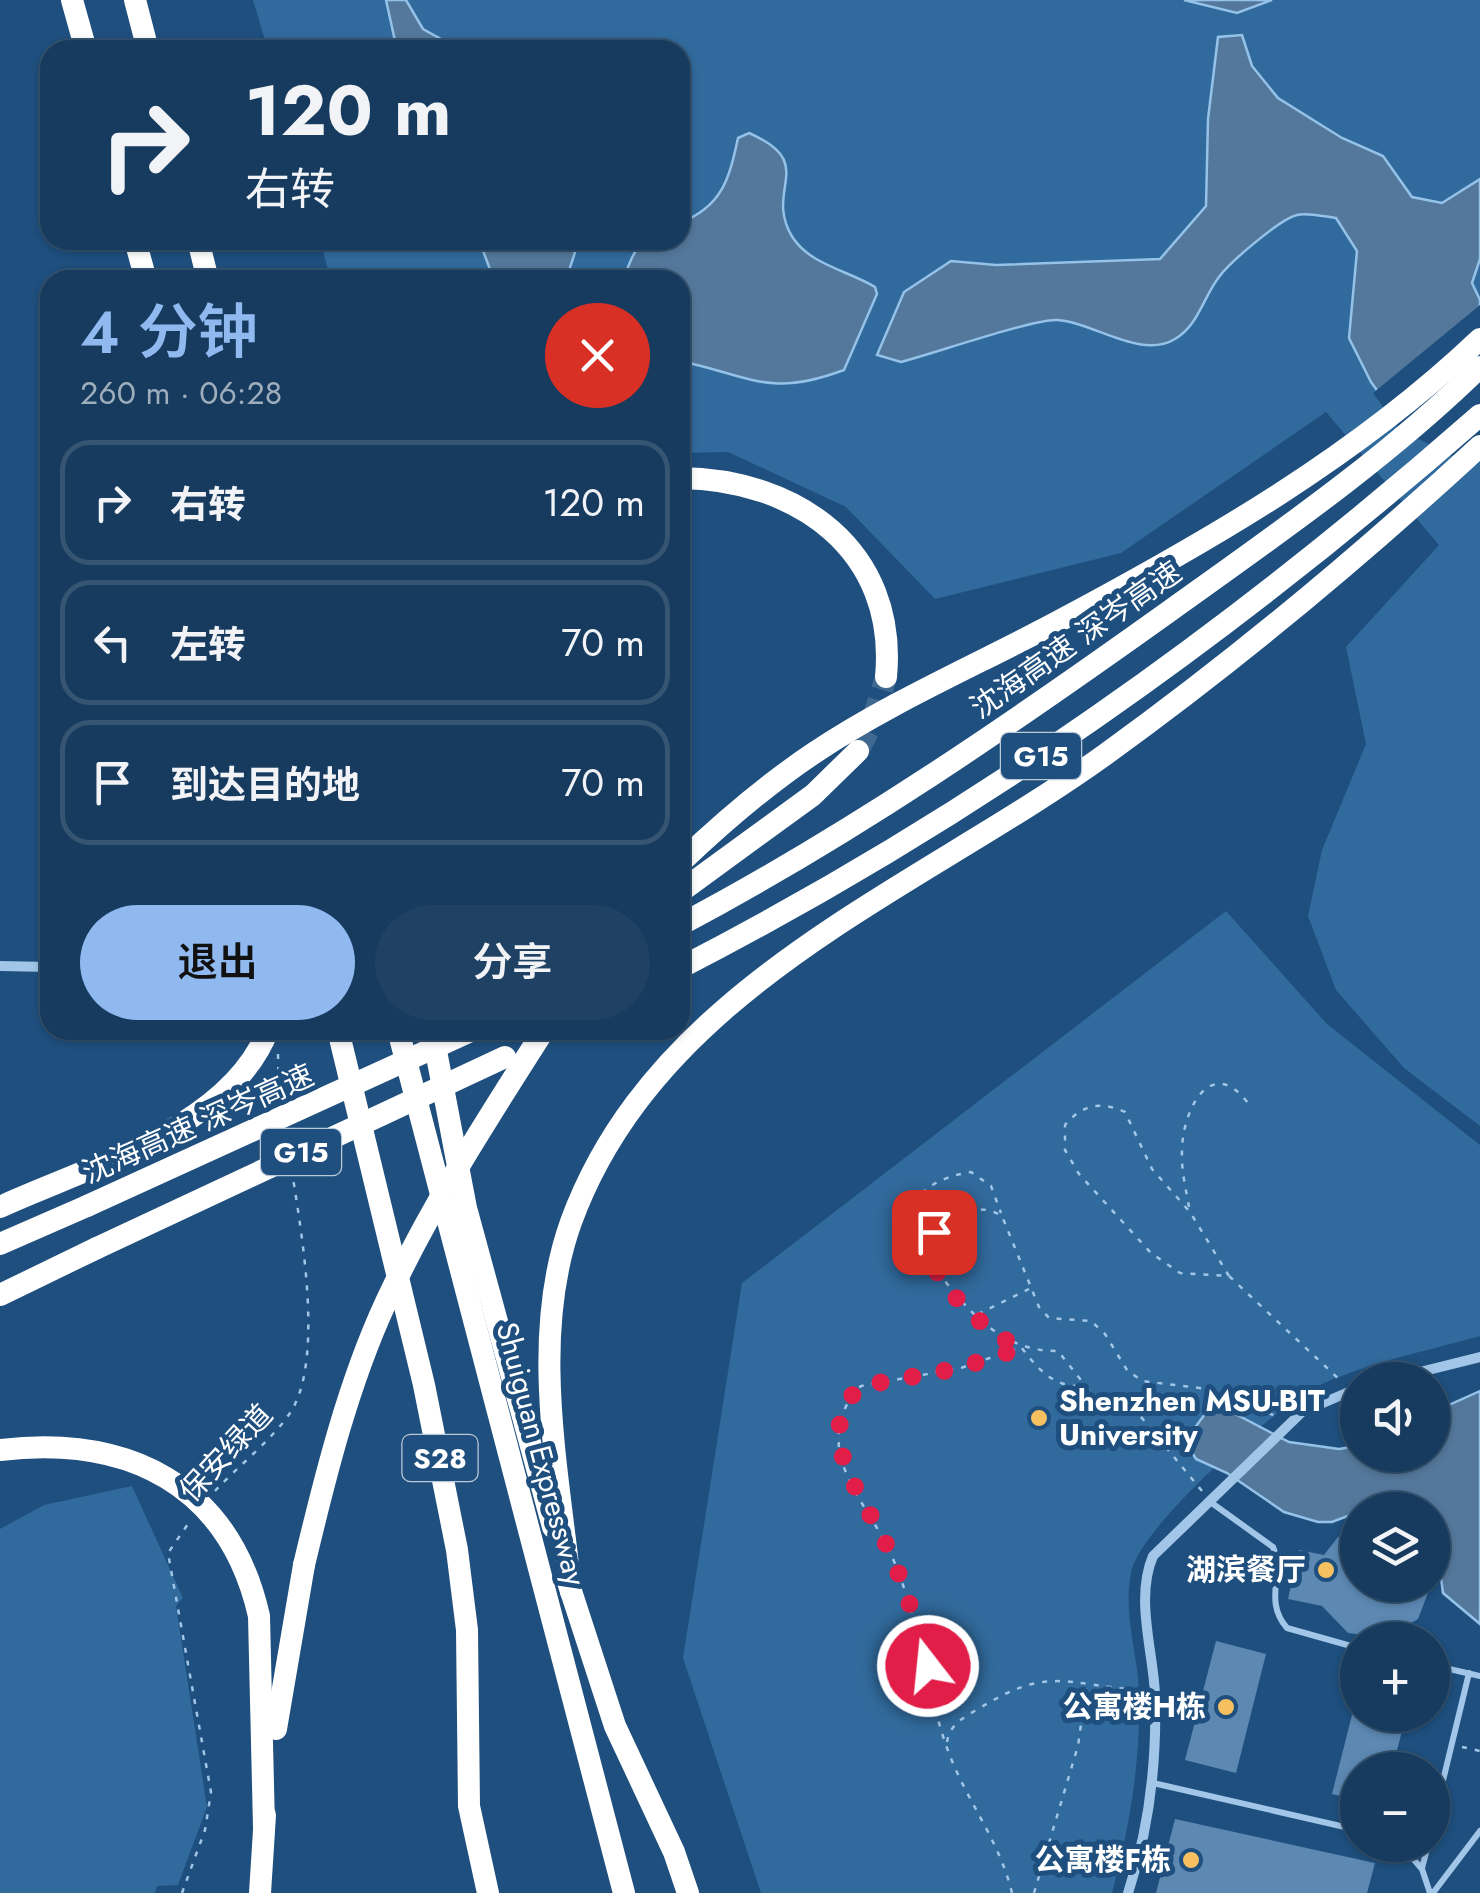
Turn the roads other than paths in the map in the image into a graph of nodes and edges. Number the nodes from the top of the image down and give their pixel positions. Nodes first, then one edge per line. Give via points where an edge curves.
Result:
1 (72, 0) edge
2 (135, 0) edge
3 (83, 40) edge
4 (145, 40) edge
5 (1480, 339) edge
6 (1480, 367) edge
7 (1480, 415) edge
8 (1480, 446) edge
9 (690, 478) edge
10 (1384, 515) junction
11 (886, 677) tunnel mouth
12 (858, 751) tunnel mouth
13 (690, 854) edge
14 (690, 885) edge
15 (690, 920) edge
16 (690, 963) edge
17 (0, 966) edge
18 (40, 967) edge
19 (690, 1039) edge
20 (271, 1040) edge
21 (340, 1040) edge
22 (401, 1040) edge
23 (434, 1040) edge
24 (451, 1040) edge
25 (538, 1040) edge
26 (538, 1040) edge
27 (689, 1040) edge
28 (0, 1206) edge
29 (0, 1244) edge
30 (0, 1295) edge
31 (1480, 1357) edge
32 (1450, 1364) edge
33 (1340, 1394) edge
34 (0, 1450) edge
35 (1208, 1500) junction
36 (571, 1592) junction
37 (1340, 1643) edge
38 (1450, 1669) edge
39 (1469, 1673) junction
40 (1480, 1676) edge
41 (1450, 1753) edge
42 (1153, 1783) junction
43 (1340, 1826) edge
44 (264, 1827) junction
45 (1480, 1831) edge
46 (1416, 1862) edge
47 (1424, 1862) edge
48 (1422, 1869) junction
49 (260, 1893) edge
50 (488, 1893) edge
51 (624, 1893) edge
52 (688, 1893) edge
53 (1128, 1893) edge
54 (1432, 1893) edge

1 - 3 highway
2 - 4 highway
5 - 13 highway via 1345,450 1192,547 815,752
6 - 15 highway, 沈海高速 深岑高速 / G15 via 1356,476 995,736
7 - 10 highway, G15
8 - 10 highway
9 - 11 highway via 778,495 843,542 880,606
10 - 16 highway, G15 via 1002,784
10 - 19 highway via 1103,756 786,962
12 - 14 highway via 813,795
17 - 18 street
20 - 28 highway via 244,1076 206,1109
21 - 50 highway, S28 via 458,1550 467,1630 466,1772
22 - 51 highway, Shuiguan Expressway / S28
23 - 36 highway via 466,1208
24 - 29 highway, 沈海高速 深岑高速 / G15, bridge
25 - 44 highway, bridge via 385,1305 346,1414 284,1663
26 - 30 highway, G15, bridge
27 - 36 highway via 608,1144 558,1266 550,1362
31 - 32 street
33 - 35 street via 1286,1426
34 - 44 highway via 68,1447 124,1457 193,1496 228,1536 253,1588 264,1653
35 - 37 lane via 1273,1547 1273,1606 1287,1628
35 - 42 street via 1161,1544 1144,1588 1155,1692
36 - 52 highway via 616,1726
38 - 39 lane
39 - 40 lane
39 - 41 lane
42 - 43 lane
42 - 53 street
44 - 49 highway
45 - 54 lane
46 - 48 lane
47 - 48 lane
48 - 54 lane

